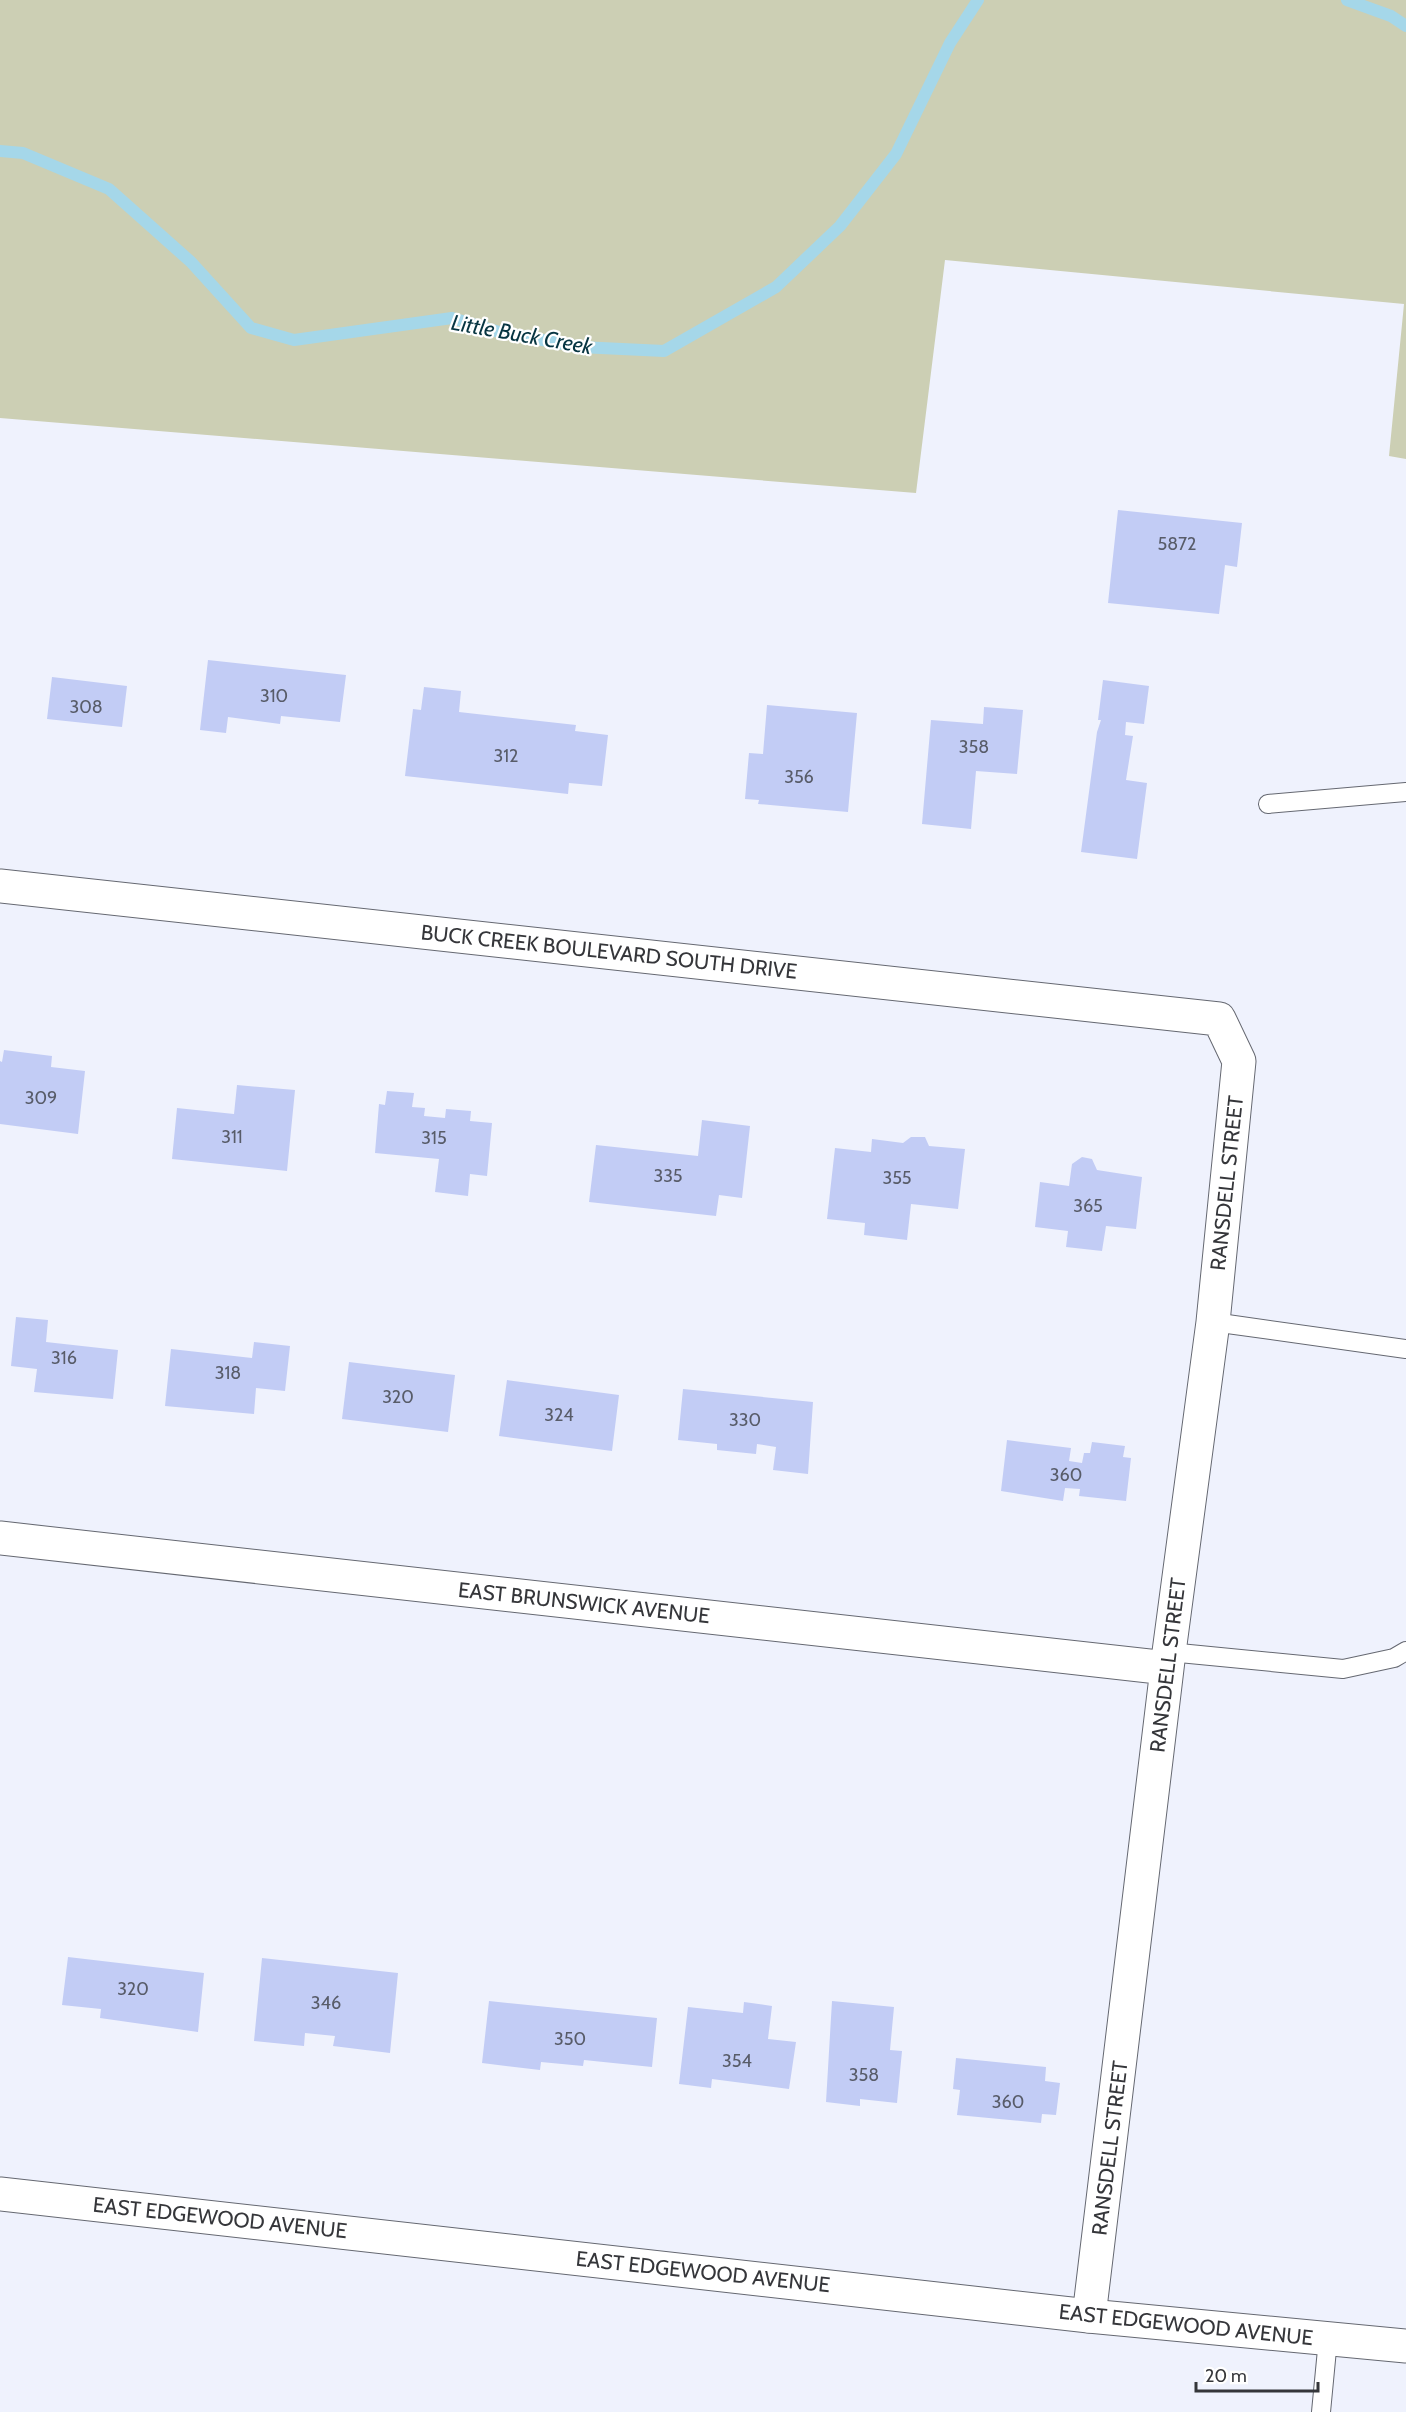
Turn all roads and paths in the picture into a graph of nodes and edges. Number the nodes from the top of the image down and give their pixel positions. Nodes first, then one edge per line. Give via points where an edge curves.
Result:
1 (1406, 792) edge
2 (1268, 804) dead end
3 (0, 886) edge
4 (1219, 1019) joint
5 (1213, 1322) junction
6 (1406, 1349) edge
7 (0, 1538) edge
8 (1406, 1651) edge
9 (1168, 1660) junction
10 (0, 2194) edge
11 (1089, 2316) junction
12 (1328, 2339) junction
13 (1406, 2346) edge
14 (1321, 2412) edge

1 - 2 lane
3 - 4 street, BUCK CREEK BOULEVARD SOUTH DRIVE
4 - 5 street, RANSDELL STREET via 1239,1062
5 - 6 lane
5 - 9 street, RANSDELL STREET
7 - 9 street, EAST BRUNSWICK AVENUE
8 - 9 lane via 1394,1658 1342,1669
9 - 11 street, RANSDELL STREET
10 - 11 street, EAST EDGEWOOD AVENUE
11 - 12 street, EAST EDGEWOOD AVENUE
12 - 13 street, EAST EDGEWOOD AVENUE
12 - 14 lane

